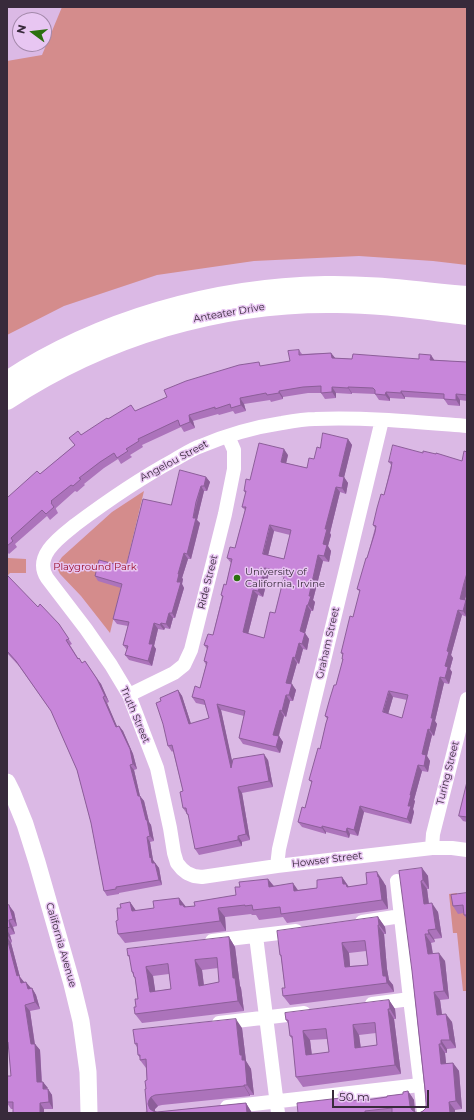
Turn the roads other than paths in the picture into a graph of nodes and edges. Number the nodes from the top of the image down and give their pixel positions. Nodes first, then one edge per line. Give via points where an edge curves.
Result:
1 (467, 296) edge
2 (467, 315) edge
3 (7, 381) edge
4 (7, 400) edge
5 (382, 420) junction
6 (467, 426) edge
7 (228, 436) junction
8 (47, 552) joint
9 (129, 695) junction
10 (467, 699) edge
11 (7, 782) edge
12 (432, 848) junction
13 (467, 850) edge
14 (277, 866) junction
15 (187, 872) joint
16 (397, 881) dead end
17 (401, 916) junction
18 (347, 924) edge
19 (308, 929) edge
20 (256, 936) junction
21 (196, 943) edge
22 (410, 999) junction
23 (357, 1006) edge
24 (319, 1011) edge
25 (267, 1017) junction
26 (204, 1025) edge
27 (420, 1084) junction
28 (277, 1107) edge
29 (216, 1108) edge
30 (89, 1113) edge
31 (424, 1113) edge

1 - 3 main road, Anteater Drive via 326,286 214,297 148,314 117,326 68,346
2 - 4 main road, Anteater Drive via 385,305 335,303 285,304 215,314 171,324 100,350 39,380
5 - 6 street, Angelou Street
5 - 7 street, Angelou Street via 314,419 260,426
5 - 14 street, Graham Street via 292,793
7 - 8 street, Angelou Street via 200,446 129,486 78,523
7 - 9 street, Ride Street via 234,450 234,469 191,650 184,665 174,673
8 - 9 street, Truth Street via 42,566 44,573 86,629
9 - 15 street, Truth Street via 157,768 177,863
10 - 12 street, Turing Street via 433,834
11 - 30 street, California Avenue via 27,830 72,984 81,1021 87,1064
12 - 13 street, Howser Street
12 - 14 street, Howser Street
14 - 15 street, Howser Street via 202,877
16 - 17 street
17 - 18 street
17 - 22 street
19 - 20 street
20 - 21 street
20 - 25 street
22 - 23 street
22 - 27 street
24 - 25 street
25 - 26 street
25 - 28 street
27 - 28 street
27 - 31 street
28 - 29 street

